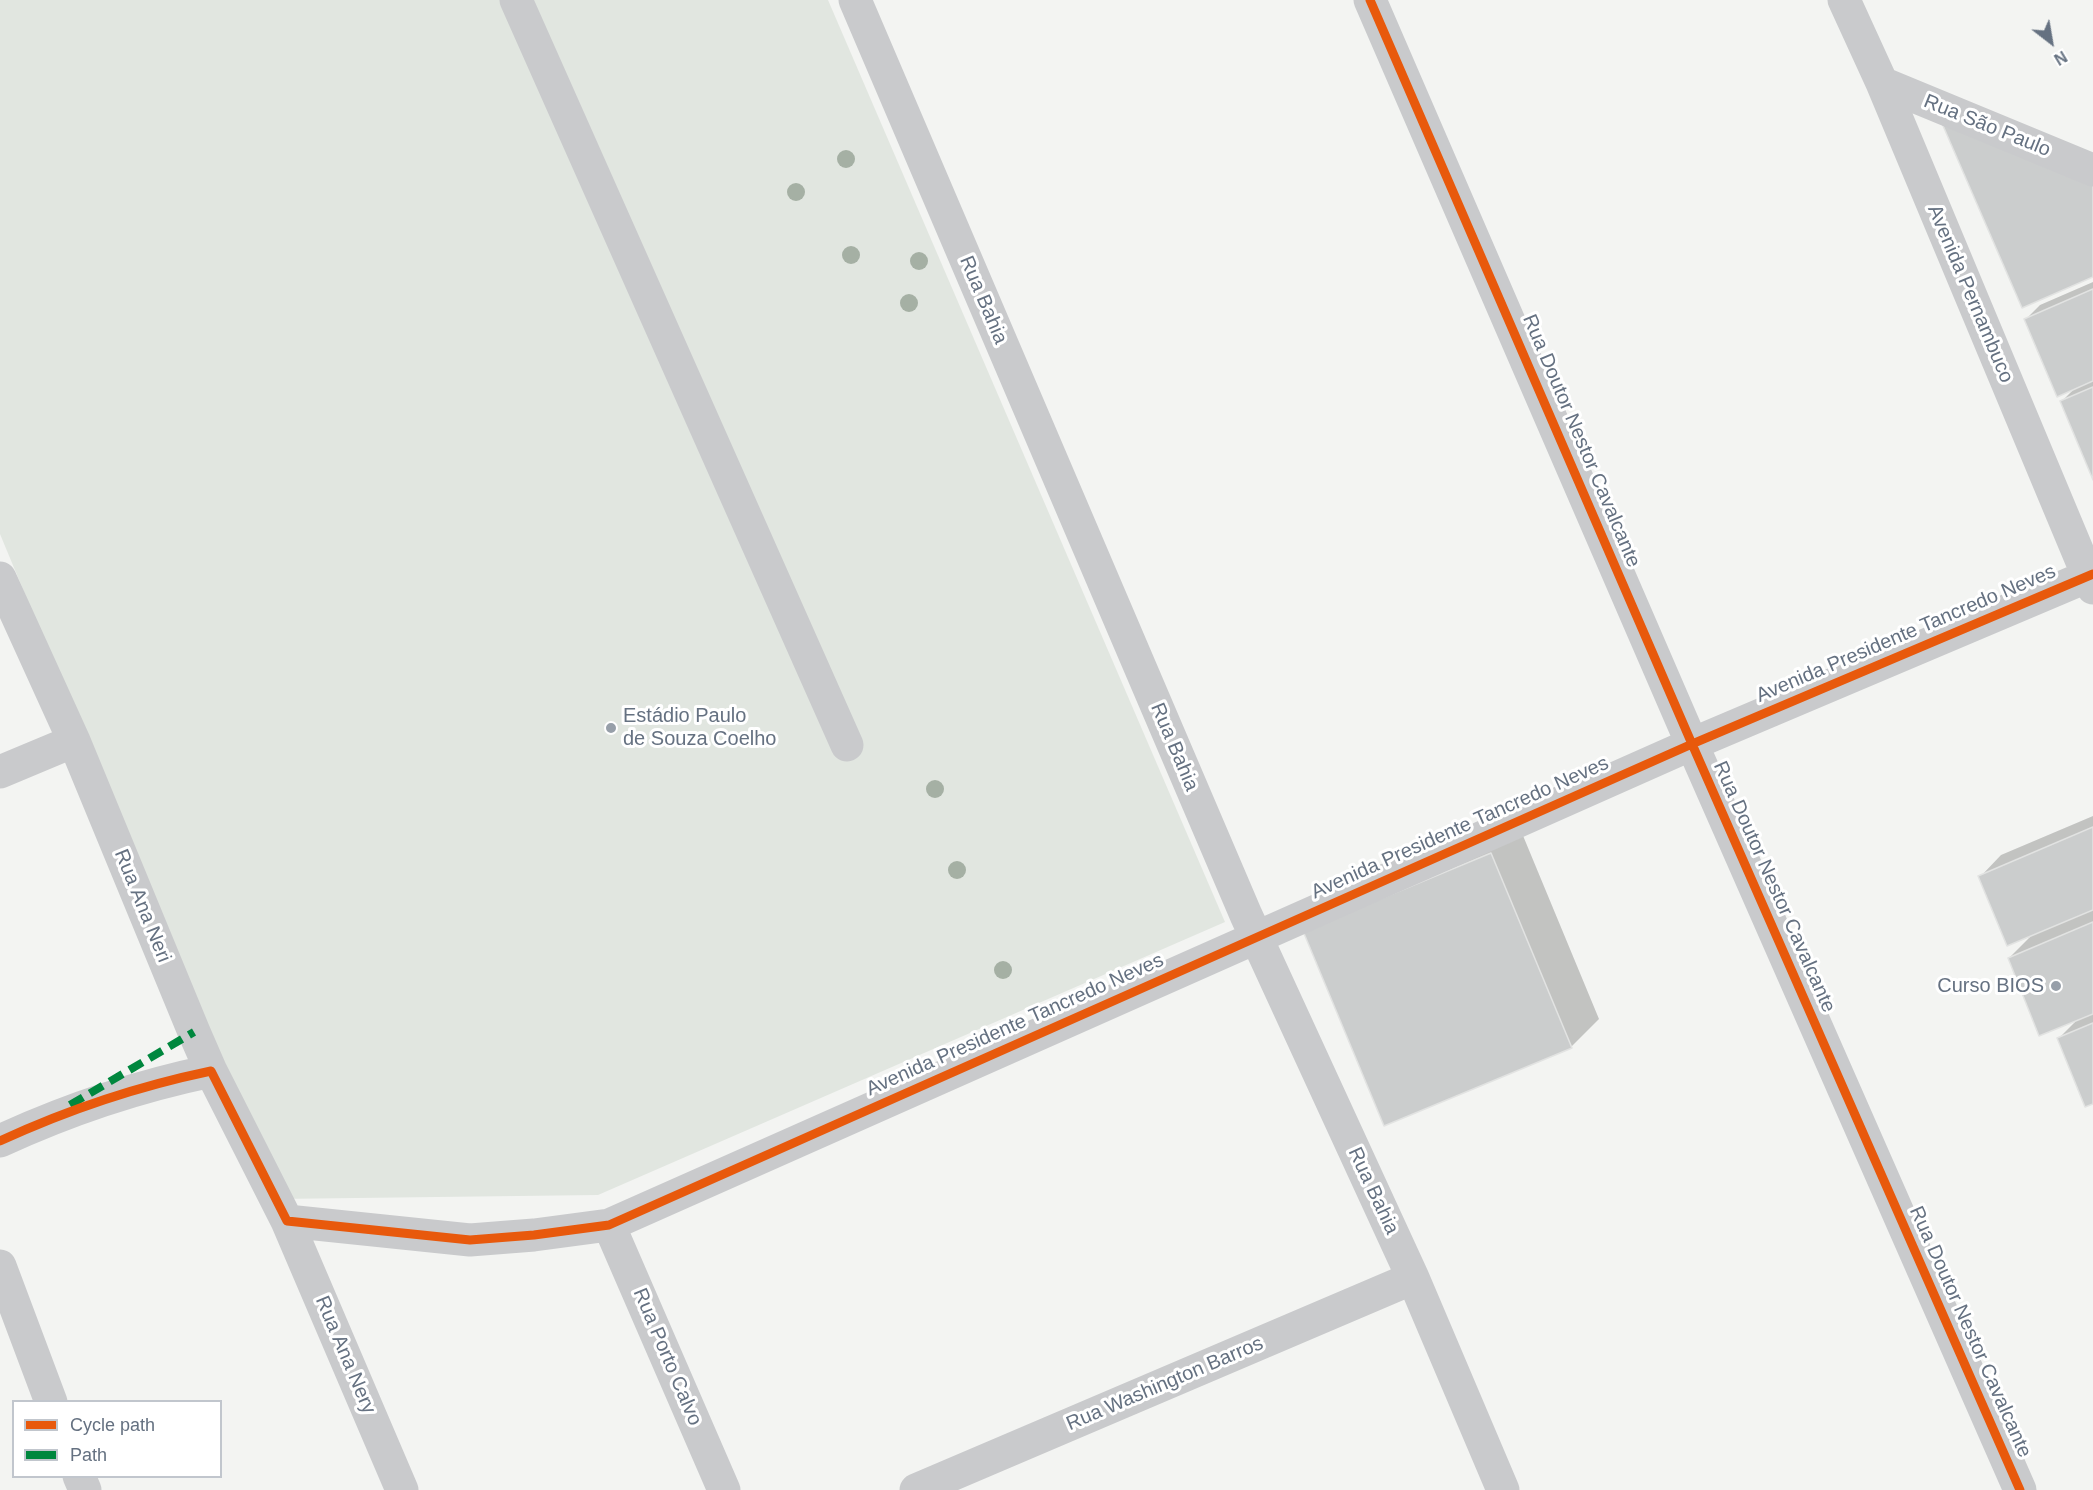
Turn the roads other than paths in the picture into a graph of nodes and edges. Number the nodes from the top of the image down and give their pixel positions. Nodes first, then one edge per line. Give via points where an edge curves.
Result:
1 (516, 0) edge
2 (855, 0) edge
3 (1370, 0) edge
4 (1844, 0) edge
5 (1882, 83) junction
6 (2093, 170) edge
7 (0, 578) edge
8 (2091, 579) edge
9 (74, 741) junction
10 (1692, 744) junction
11 (847, 745) dead end
12 (0, 772) edge
13 (1256, 938) junction
14 (211, 1071) junction
15 (0, 1141) edge
16 (287, 1221) junction
17 (609, 1225) junction
18 (0, 1266) edge
19 (1413, 1278) junction
20 (51, 1400) edge
21 (402, 1490) edge
22 (724, 1490) edge
23 (916, 1490) edge
24 (1503, 1490) edge
25 (2020, 1490) edge

1 - 11 street
2 - 13 street, Rua Bahia
3 - 10 street, Rua Doutor Nestor Cavalcante
4 - 5 street, Avenida Pernambuco
5 - 6 street, Rua São Paulo
5 - 8 street, Avenida Pernambuco
7 - 9 street
8 - 10 street, Avenida Presidente Tancredo Neves
9 - 12 street
9 - 14 street, Rua Ana Neri
10 - 13 street, Avenida Presidente Tancredo Neves
10 - 25 street, Rua Doutor Nestor Cavalcante
13 - 17 street, Avenida Presidente Tancredo Neves
13 - 19 street, Rua Bahia
14 - 15 street via 165,1080 39,1123
14 - 16 street
16 - 17 street, Avenida Presidente Tancredo Neves via 470,1240
16 - 21 street, Rua Ana Nery
17 - 22 street, Rua Porto Calvo
18 - 20 street
19 - 23 street, Rua Washington Barros
19 - 24 street, Rua Bahia

